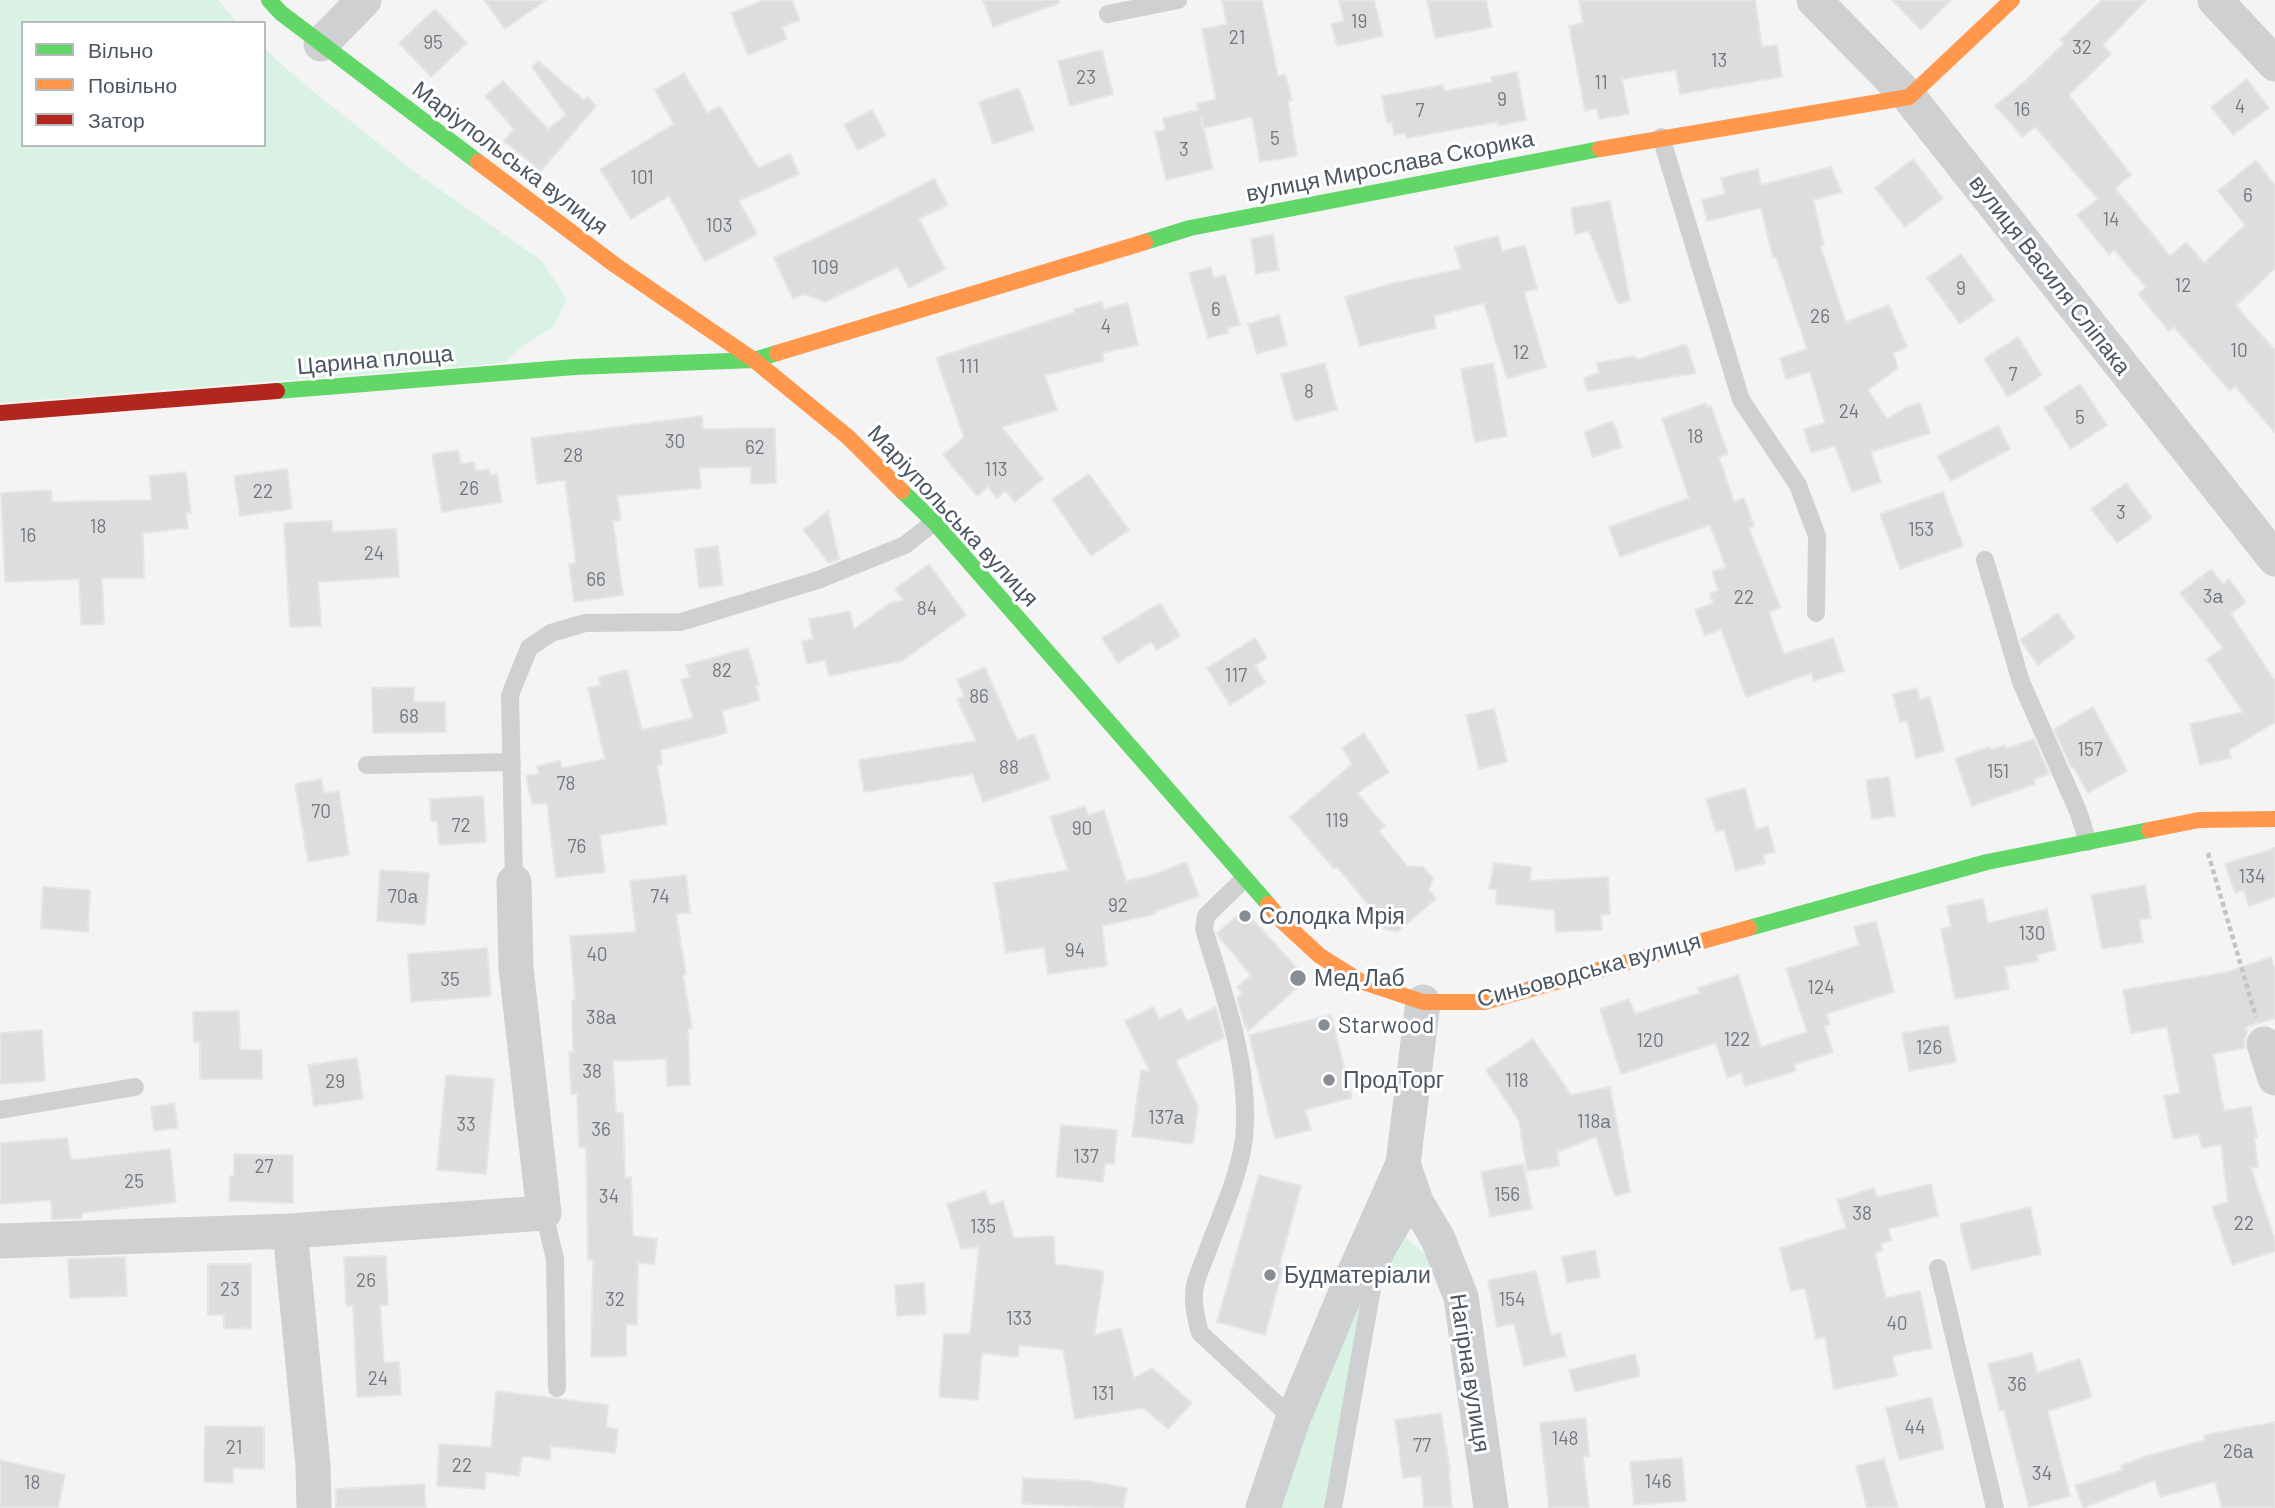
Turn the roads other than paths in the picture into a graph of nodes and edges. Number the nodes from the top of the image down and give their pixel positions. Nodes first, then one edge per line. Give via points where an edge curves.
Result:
1 (269, 0) edge
2 (364, 0) edge
3 (1178, 0) edge
4 (1814, 0) edge
5 (2012, 0) edge
6 (2215, 0) edge
7 (1108, 14) dead end
8 (321, 44) junction
9 (2275, 64) edge
10 (1909, 97) junction
11 (1661, 137) junction
12 (754, 360) junction
13 (0, 413) edge
14 (934, 522) junction
15 (2275, 559) edge
16 (1985, 560) dead end
17 (1816, 613) dead end
18 (512, 762) junction
19 (367, 765) dead end
20 (2275, 819) edge
21 (2088, 842) junction
22 (1244, 879) junction
23 (514, 882) joint
24 (1423, 1002) junction
25 (2264, 1044) road end
26 (2275, 1078) edge
27 (135, 1087) dead end
28 (0, 1110) edge
29 (1403, 1164) junction
30 (1416, 1202) junction
31 (544, 1213) junction
32 (290, 1231) junction
33 (0, 1241) edge
34 (1938, 1268) dead end
35 (557, 1388) dead end
36 (1293, 1419) junction
37 (314, 1508) edge
38 (1263, 1508) edge
39 (1333, 1508) edge
40 (1491, 1508) edge
41 (1995, 1508) edge

1 - 8 street, Маріупольська вулиця
2 - 8 street
3 - 7 lane
4 - 10 street, вулиця Василя Сліпака
5 - 10 street
6 - 9 street
8 - 12 street, Маріупольська вулиця via 615,265
10 - 11 street, вулиця Мирослава Скорика
10 - 15 street, вулиця Василя Сліпака
11 - 12 street, вулиця Мирослава Скорика via 1189,228
11 - 17 lane via 1741,400 1798,485 1817,536
12 - 13 street, Царина площа via 575,367
12 - 14 street, Маріупольська вулиця via 848,437
14 - 18 lane via 905,545 818,580 681,622 585,623 551,632 529,648 510,695
14 - 22 street, Маріупольська вулиця
16 - 21 lane via 2021,682
18 - 19 lane
18 - 23 lane
20 - 21 street, Синьоводська вулиця via 2199,821
21 - 24 street, Синьоводська вулиця via 1987,862 1484,1002
22 - 24 street, Маріупольська вулиця via 1320,956 1360,981
22 - 36 lane via 1206,916 1204,929 1229,1011 1245,1103 1244,1139 1195,1286 1195,1314 1200,1333
23 - 31 street via 516,968
24 - 29 street
25 - 26 street
27 - 28 lane
29 - 30 street, Нагірна вулиця
29 - 36 street
30 - 39 lane via 1373,1283
30 - 40 street, Нагірна вулиця via 1438,1239 1461,1297
31 - 32 street
31 - 35 lane via 555,1259
32 - 33 street
32 - 37 street
34 - 41 lane
36 - 38 street

